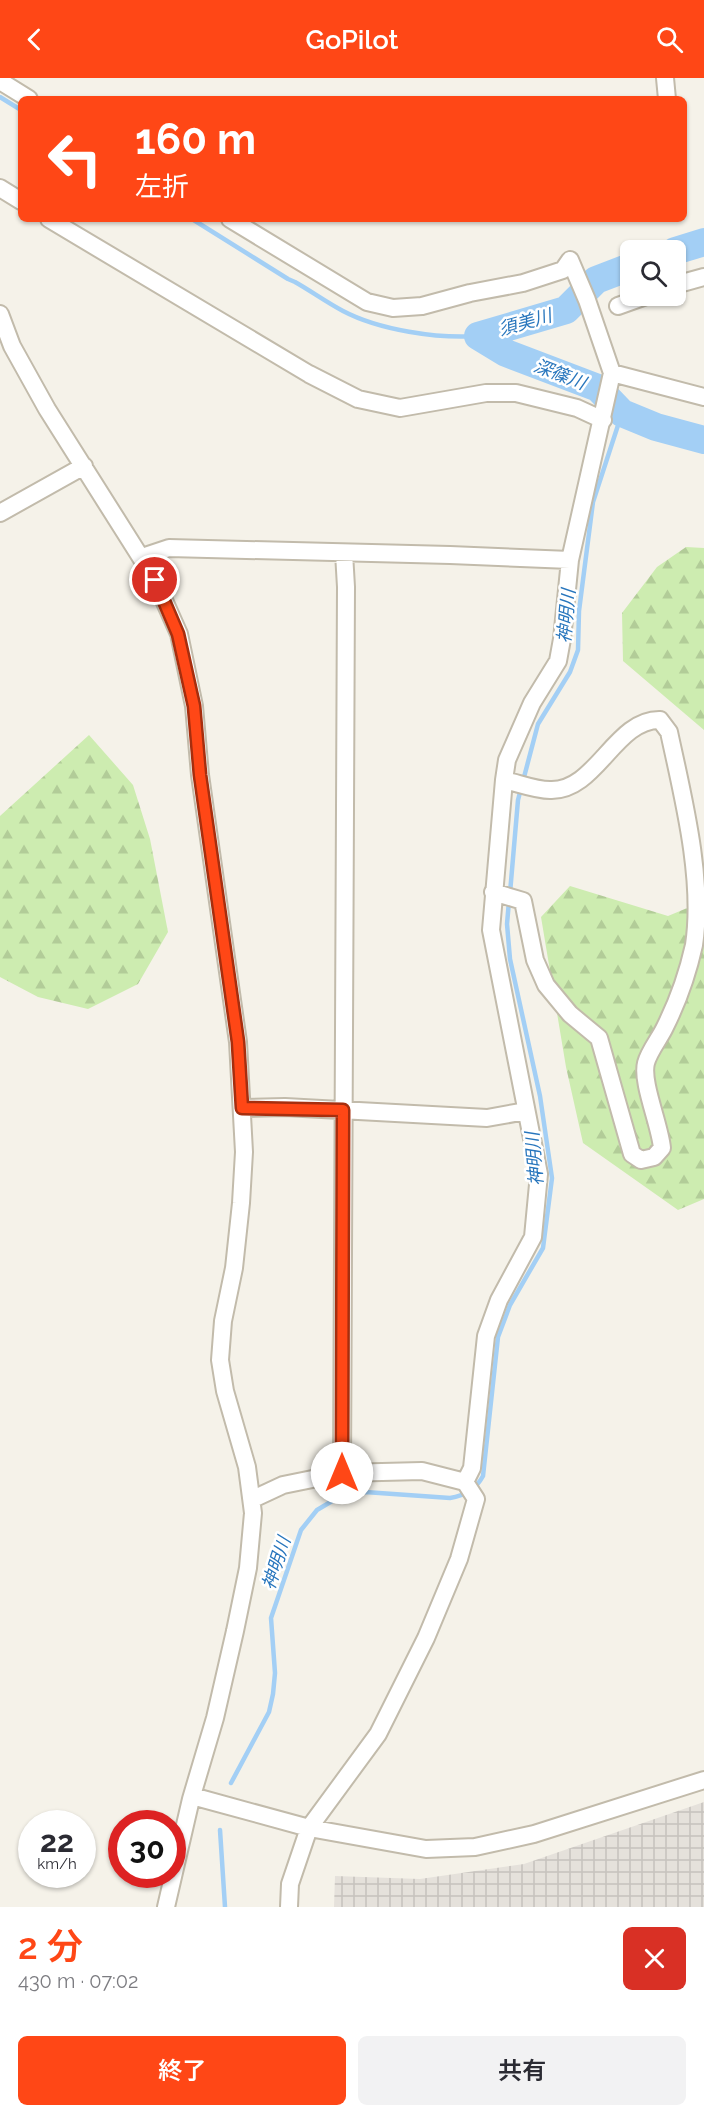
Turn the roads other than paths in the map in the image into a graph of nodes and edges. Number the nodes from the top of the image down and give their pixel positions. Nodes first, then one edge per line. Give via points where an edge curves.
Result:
1 (664, 78) edge
2 (0, 81) edge
3 (24, 96) edge
4 (667, 96) edge
5 (0, 189) edge
6 (18, 199) edge
7 (54, 222) edge
8 (235, 222) edge
9 (704, 278) edge
10 (686, 282) edge
11 (0, 314) edge
12 (612, 374) junction
13 (704, 397) edge
14 (603, 420) junction
15 (84, 466) junction
16 (0, 513) edge
17 (344, 553) junction
18 (141, 557) junction
19 (570, 560) junction
20 (514, 782) junction
21 (502, 895) junction
22 (242, 1108) junction
23 (343, 1110) junction
24 (526, 1110) junction
25 (342, 1473) junction
26 (465, 1482) junction
27 (253, 1499) junction
28 (704, 1780) edge
29 (192, 1796) junction
30 (309, 1828) junction
31 (166, 1907) edge
32 (289, 1907) edge

1 - 4 street
2 - 3 street
5 - 6 street
7 - 14 street via 309,374 358,399 400,408 486,393 516,393 577,408
8 - 12 street via 367,302 393,308 422,306 523,283 563,270 570,261
9 - 10 street
11 - 15 street via 17,355
12 - 13 street
12 - 14 street
14 - 19 street
15 - 16 street
15 - 18 street
17 - 18 street via 169,548
17 - 19 street
17 - 23 street
18 - 22 street via 178,634 194,706 200,775 238,1042
19 - 20 street via 558,661 532,703 507,760
20 - 21 street
20 - 21 street via 550,790 573,786 635,727 648,720 660,720 669,732 693,847 697,907 694,944 684,981 646,1063 646,1079 661,1133 662,1148 654,1157 641,1160 632,1154 599,1038 570,1014 546,985 535,960 523,901
21 - 24 street via 491,930
22 - 23 street
22 - 27 street via 241,1203 220,1360
23 - 24 street via 488,1118
23 - 25 street
24 - 26 street via 539,1174 536,1221 533,1237 486,1336 472,1468
25 - 26 street via 422,1471
25 - 27 street via 283,1485
26 - 30 street via 476,1499 459,1559 430,1628 378,1734
27 - 29 street via 248,1568 215,1718
28 - 30 street via 534,1834 475,1848 426,1849
29 - 30 street
29 - 31 street
30 - 32 street via 290,1884

